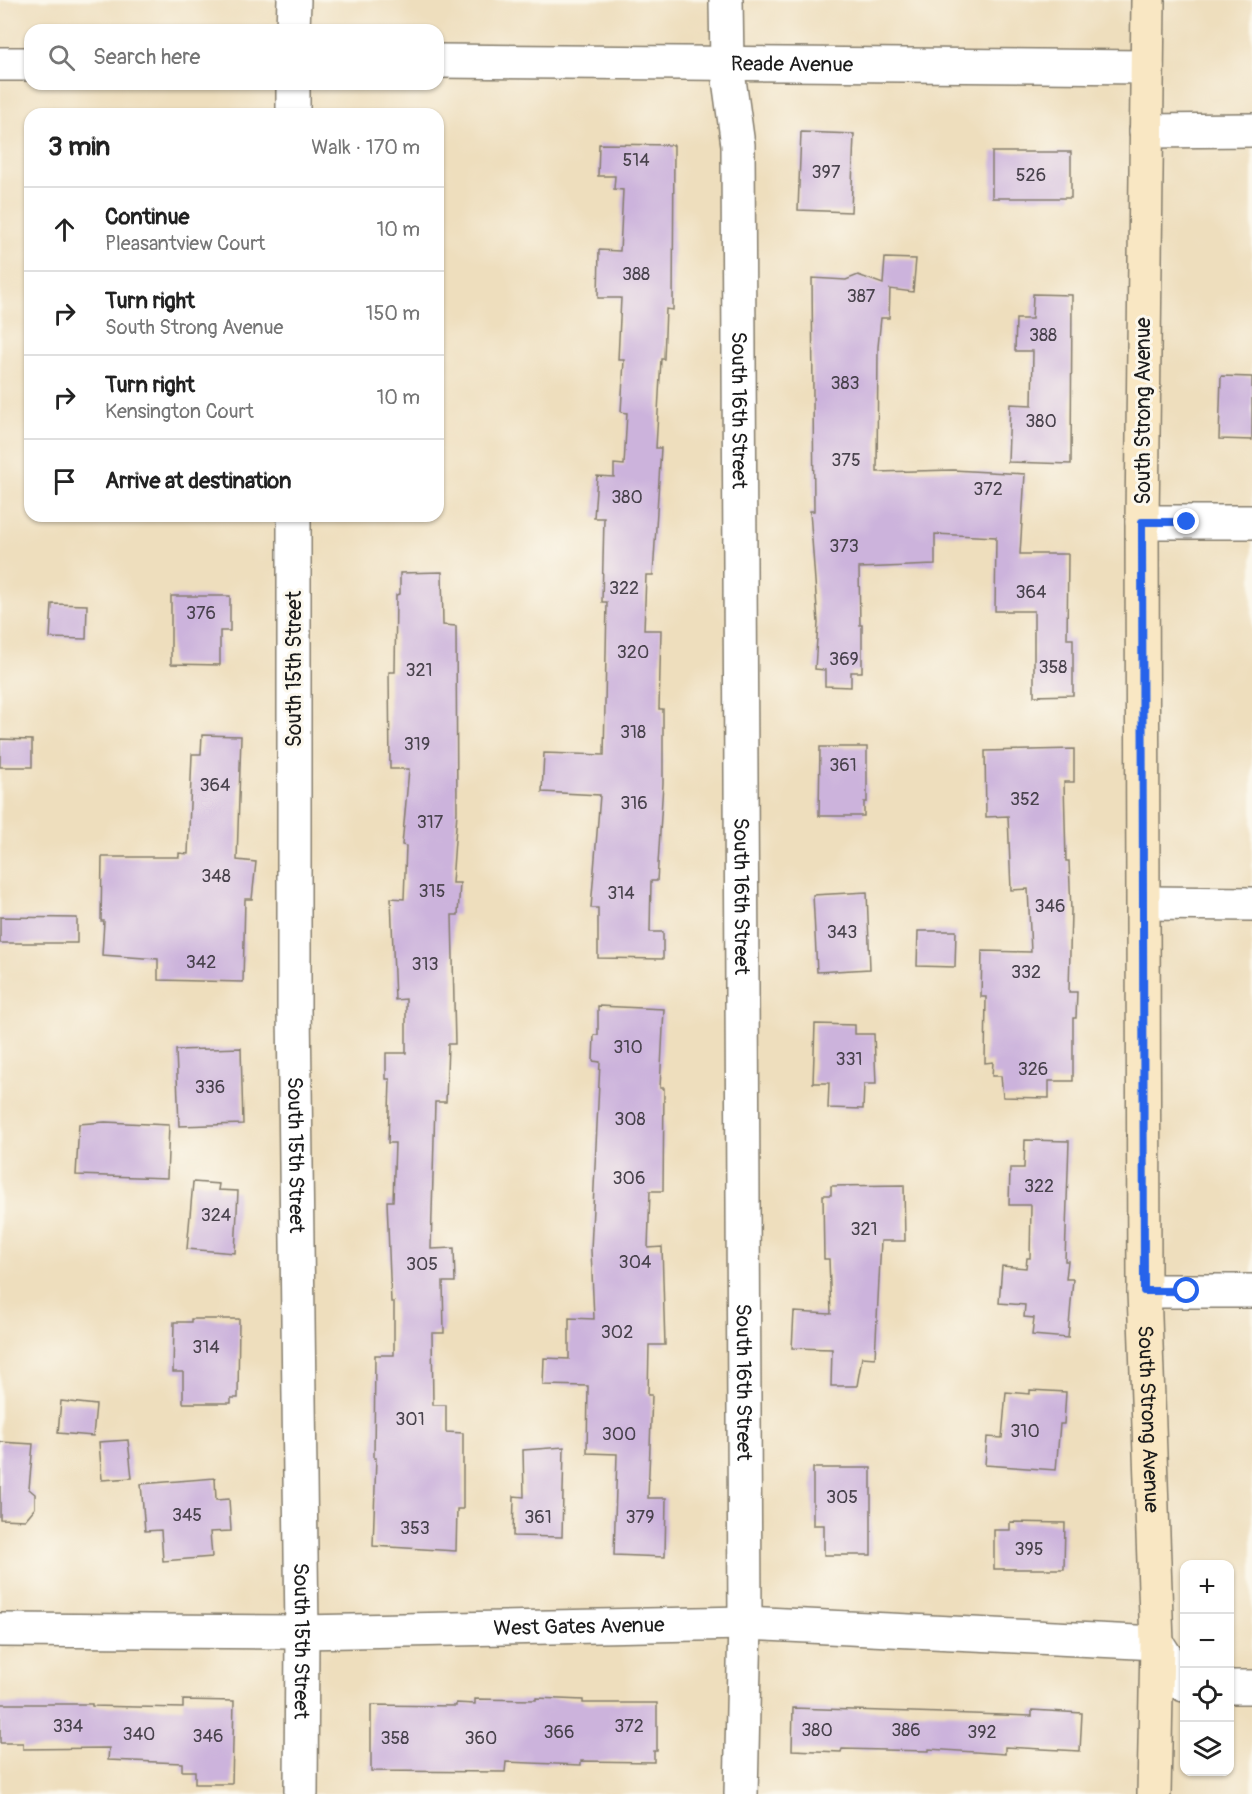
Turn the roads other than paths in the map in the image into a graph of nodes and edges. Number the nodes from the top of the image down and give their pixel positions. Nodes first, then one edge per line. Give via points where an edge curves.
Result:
1 (294, 0) edge
2 (726, 0) edge
3 (1148, 0) edge
4 (294, 24) edge
5 (444, 61) edge
6 (0, 64) edge
7 (24, 64) edge
8 (727, 65) junction
9 (1147, 67) junction
10 (293, 90) edge
11 (293, 108) edge
12 (1146, 130) junction
13 (1252, 130) edge
14 (294, 522) edge
15 (1142, 522) junction
16 (1252, 522) edge
17 (1144, 903) junction
18 (1252, 904) edge
19 (1144, 1291) junction
20 (1252, 1291) edge
21 (745, 1623) junction
22 (0, 1630) edge
23 (302, 1632) junction
24 (1157, 1643) junction
25 (1180, 1678) edge
26 (1234, 1688) edge
27 (1252, 1688) edge
28 (301, 1794) edge
29 (741, 1794) edge
30 (1154, 1794) edge

1 - 4 street
2 - 8 street, South 16th Street
3 - 9 street, South Strong Avenue
5 - 8 street, Reade Avenue
6 - 7 street
8 - 9 street, Reade Avenue
8 - 21 street, South 16th Street via 738,156
9 - 12 street, South Strong Avenue
10 - 11 street
12 - 13 street
12 - 15 street, South Strong Avenue
14 - 23 street, South 15th Street via 294,996
15 - 16 street
15 - 17 street, South Strong Avenue
17 - 18 street
17 - 19 street, South Strong Avenue
19 - 20 street
19 - 24 street, South Strong Avenue
21 - 23 street, West Gates Avenue
21 - 24 street, West Gates Avenue
21 - 29 street, South 16th Street
22 - 23 street, West Gates Avenue
23 - 28 street, South 15th Street
24 - 25 street
24 - 30 street, South Strong Avenue
26 - 27 street

